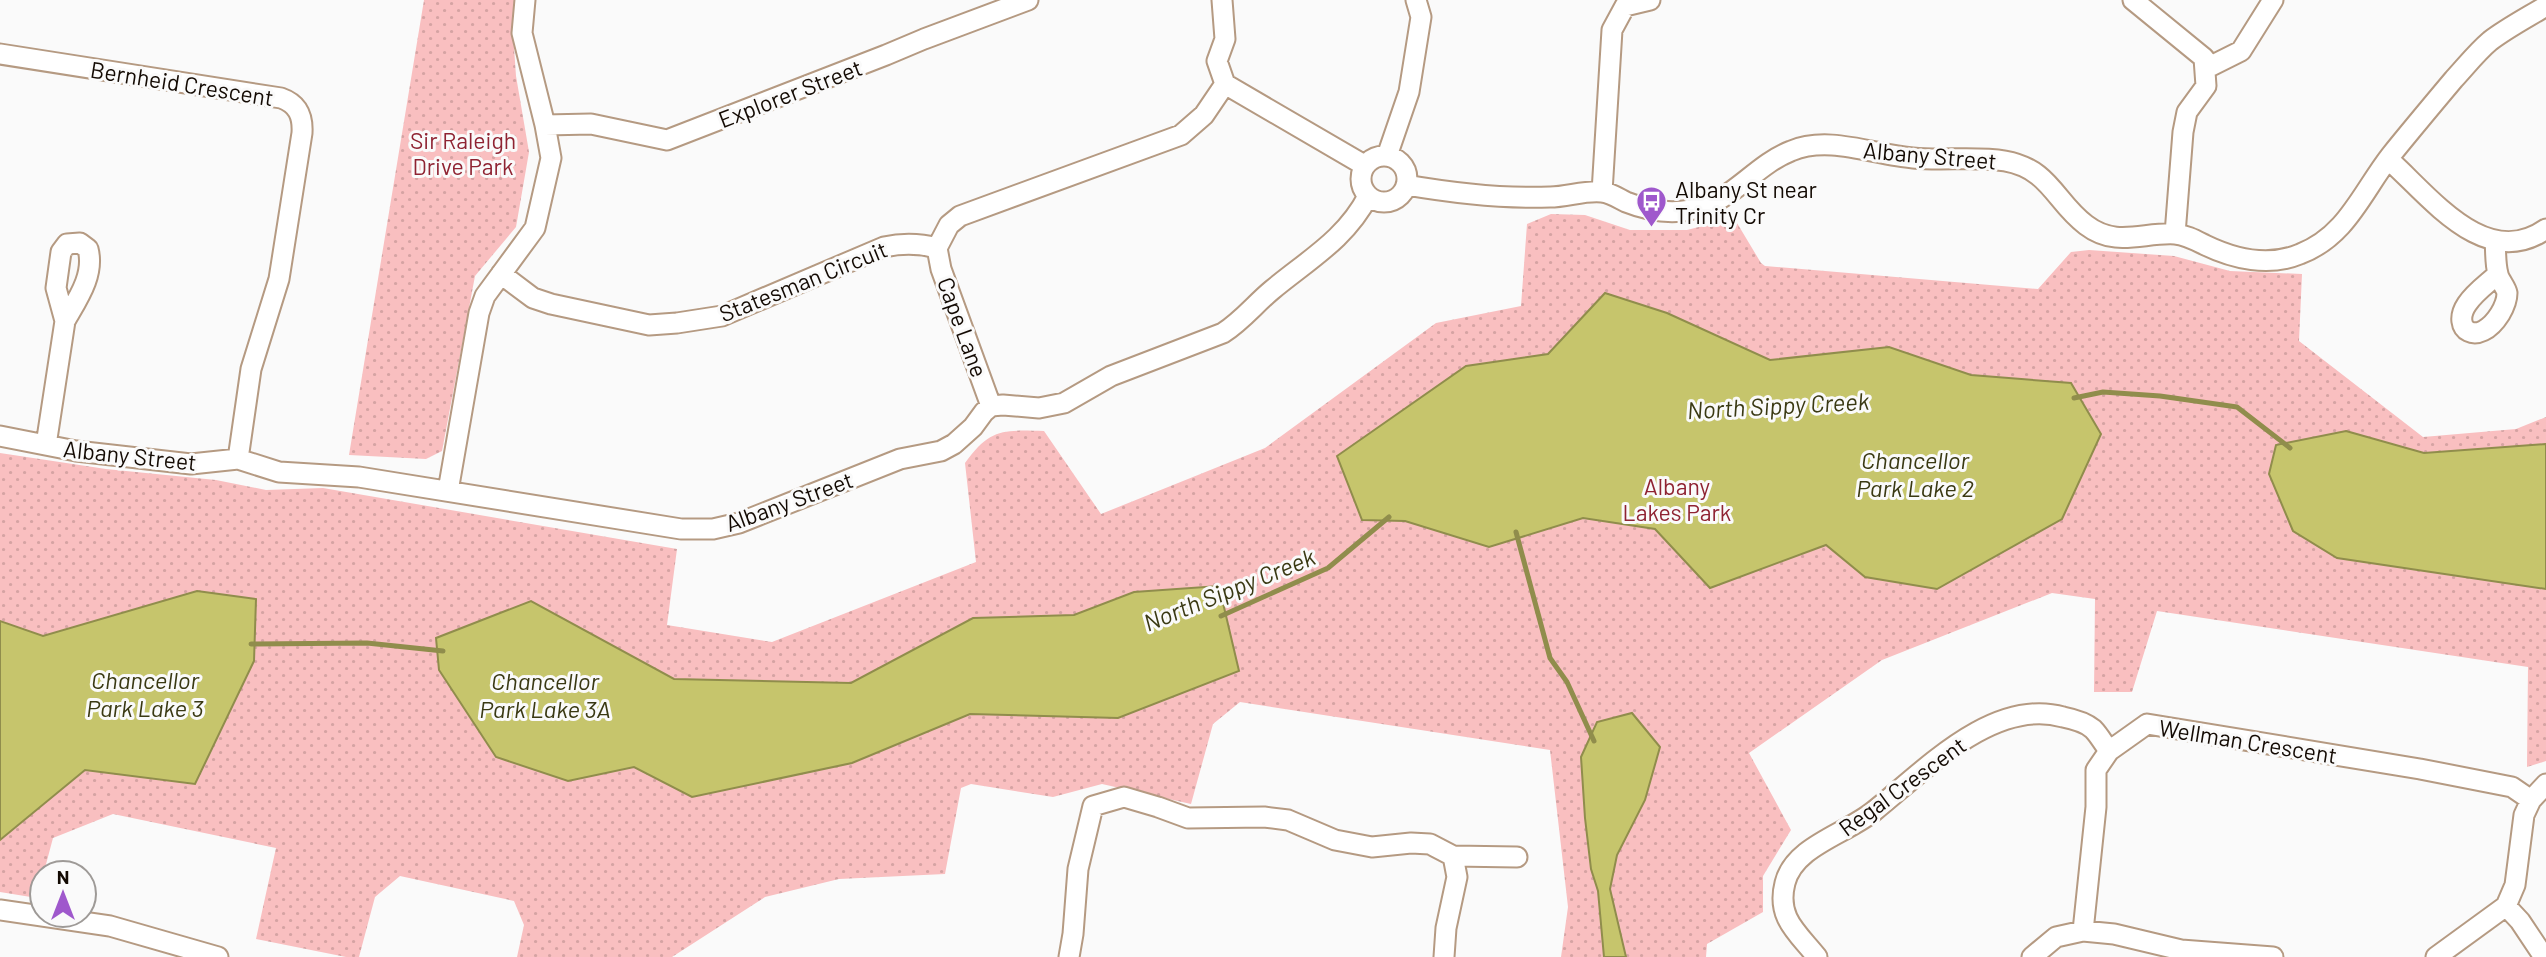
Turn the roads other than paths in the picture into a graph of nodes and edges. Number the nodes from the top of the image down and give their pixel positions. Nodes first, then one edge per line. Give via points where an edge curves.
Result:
1 (525, 0) edge
2 (1028, 0) edge
3 (1222, 0) edge
4 (1416, 0) edge
5 (1650, 0) edge
6 (2133, 0) edge
7 (2273, 0) edge
8 (1623, 3) edge
9 (2546, 6) edge
10 (0, 54) edge
11 (2205, 69) junction
12 (1225, 84) junction
13 (545, 125) junction
14 (1387, 156) junction
15 (2388, 159) junction
16 (1364, 165) junction
17 (1406, 185) junction
18 (1602, 192) junction
19 (1368, 196) junction
20 (2546, 229) edge
21 (2175, 234) junction
22 (2495, 241) junction
23 (937, 248) junction
24 (501, 274) junction
25 (2498, 274) dead end
26 (65, 321) dead end
27 (991, 406) junction
28 (0, 436) edge
29 (46, 445) junction
30 (238, 459) junction
31 (448, 491) junction
32 (2109, 751) junction
33 (2546, 784) edge
34 (2531, 800) junction
35 (1453, 856) junction
36 (1517, 857) dead end
37 (2506, 906) junction
38 (0, 910) edge
39 (2083, 931) junction
40 (218, 957) edge
41 (1069, 957) edge
42 (1444, 957) edge
43 (1817, 957) edge
44 (2032, 957) edge
45 (2273, 957) edge
46 (2436, 957) edge
47 (2544, 957) edge

1 - 13 street via 522,33
2 - 13 street, Explorer Street via 667,140 591,124
3 - 12 street via 1225,39 1217,61
4 - 14 street via 1421,17 1409,92
5 - 8 street
6 - 11 street via 2204,58
7 - 11 street via 2241,51
8 - 18 street via 1612,30
9 - 15 street, Albany Street via 2490,42
10 - 30 street, Bernheid Crescent via 281,98 300,113 302,133 279,279 251,369
11 - 21 street via 2206,86 2187,112 2183,132
12 - 16 street
12 - 23 street via 1204,115 1181,135 960,216 949,225
13 - 24 street via 551,158 535,228
14 - 16 street via 1374,157
14 - 17 street via 1405,168
15 - 21 street, Albany Street via 2339,231 2296,256 2248,260
15 - 22 street via 2455,222
16 - 19 street via 1360,181
17 - 18 street, Albany Street via 1493,196
17 - 19 street via 1393,200 1383,202
18 - 21 street, Albany Street via 1662,212 1693,210 1728,196 1767,164 1793,150 1835,145 1913,158 2007,162 2036,173 2074,214 2096,230 2130,239
19 - 27 street via 1358,216 1335,242 1236,325 1111,376 1064,402 1039,408
20 - 22 street via 2517,242
22 - 25 street
23 - 24 street, Statesman Circuit via 903,243 884,247 722,316 649,325 533,298
23 - 27 street, Cape Lane
24 - 31 street via 478,313
26 - 29 street
27 - 31 street, Albany Street via 973,427 941,451 900,459 713,529 639,523
28 - 29 street, Albany Street
29 - 30 street, Albany Street via 191,464
30 - 31 street, Albany Street via 279,472 359,477
32 - 34 street, Wellman Crescent via 2147,724 2512,787
32 - 39 street via 2096,771
32 - 43 street, Regal Crescent via 2092,729 2059,715 2003,721 1943,754 1849,829 1802,853 1784,884 1784,912 1793,931
33 - 34 street
34 - 37 street via 2524,814 2515,885
35 - 36 street
35 - 41 street via 1430,844 1373,847 1335,840 1288,820 1188,818 1124,797 1093,806 1078,869
35 - 42 street via 1457,877
37 - 46 street
37 - 47 street
38 - 40 street via 110,926
39 - 44 street via 2056,937
39 - 45 street via 2180,950

